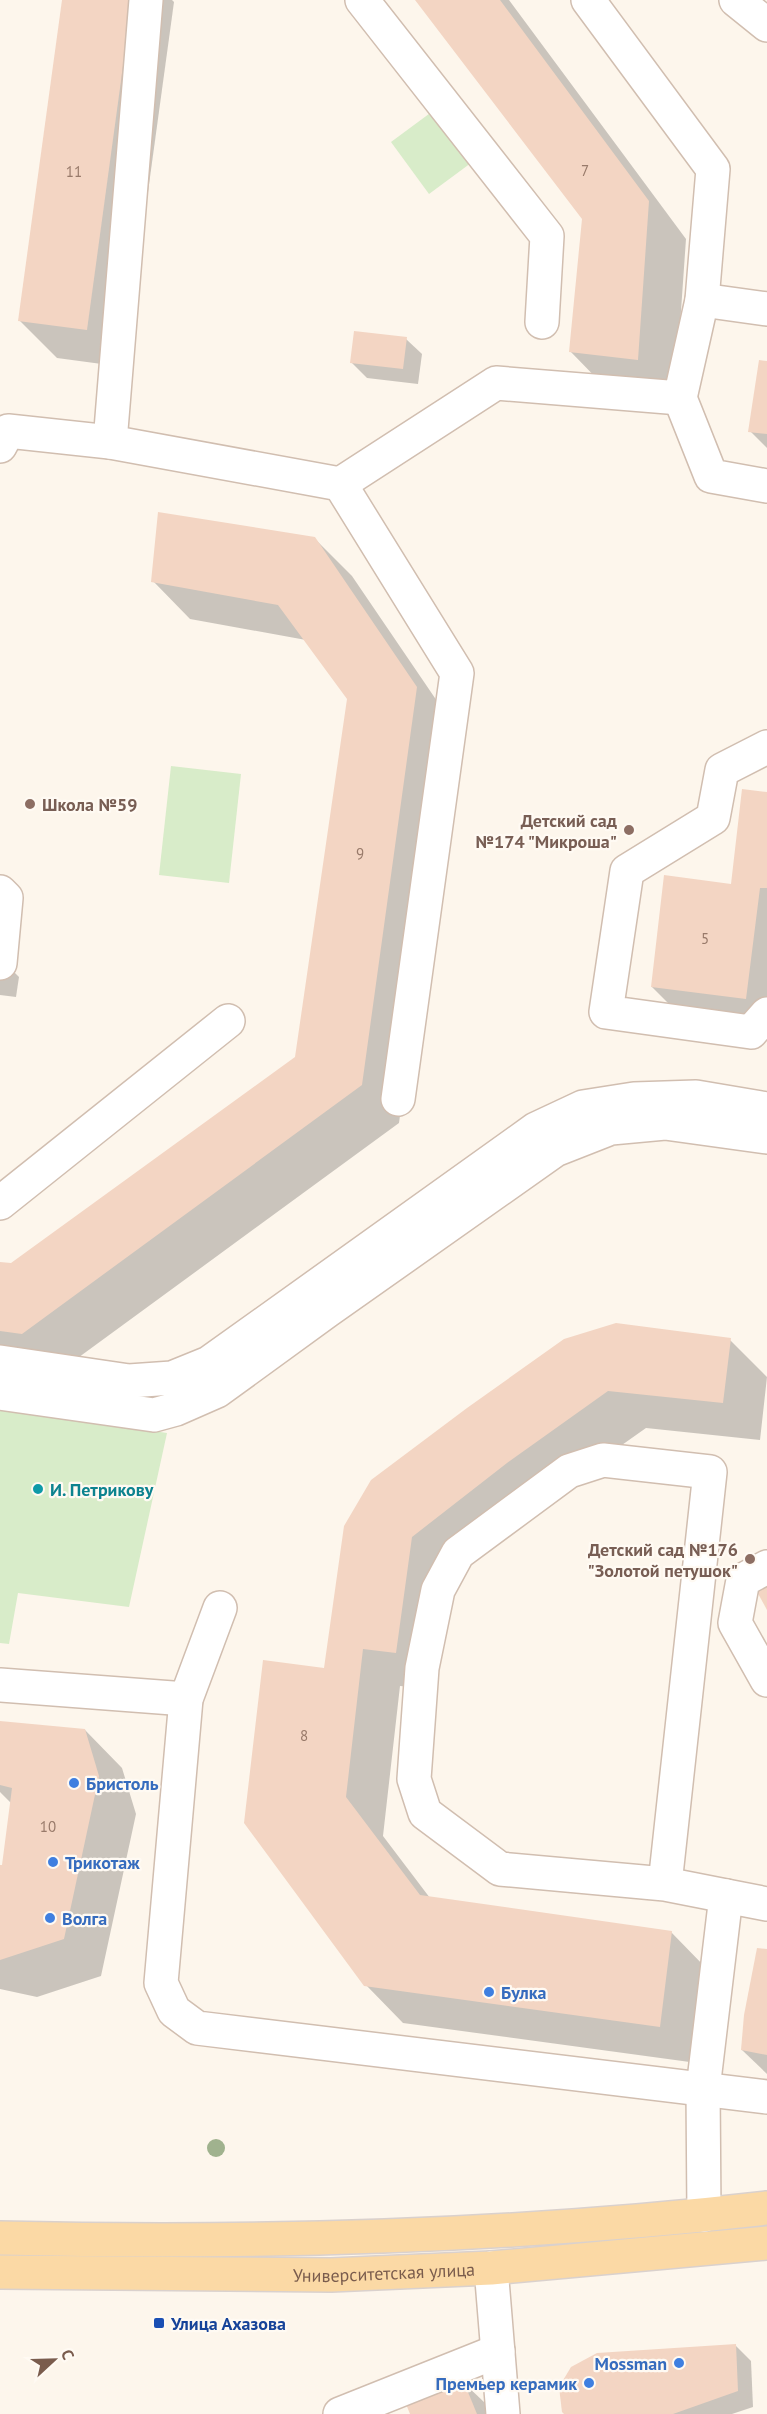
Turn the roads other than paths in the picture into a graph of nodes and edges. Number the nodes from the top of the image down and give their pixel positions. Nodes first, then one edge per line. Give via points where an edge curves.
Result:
1 (146, 0) edge
2 (362, 0) edge
3 (588, 0) edge
4 (736, 0) edge
5 (767, 25) edge
6 (702, 300) junction
7 (767, 309) edge
8 (542, 322) dead end
9 (680, 398) junction
10 (110, 442) junction
11 (0, 446) edge
12 (340, 484) junction
13 (767, 486) edge
14 (767, 747) edge
15 (0, 892) edge
16 (0, 963) edge
17 (767, 1014) edge
18 (228, 1020) dead end
19 (398, 1099) dead end
20 (767, 1109) edge
21 (767, 1137) edge
22 (0, 1203) edge
23 (0, 1362) edge
24 (0, 1393) edge
25 (767, 1567) edge
26 (220, 1608) dead end
27 (767, 1680) edge
28 (0, 1685) edge
29 (186, 1699) junction
30 (665, 1884) junction
31 (726, 1896) junction
32 (767, 1904) edge
33 (703, 2089) junction
34 (767, 2097) edge
35 (767, 2208) edge
36 (704, 2215) junction
37 (489, 2232) junction
38 (0, 2238) edge
39 (767, 2243) edge
40 (706, 2250) junction
41 (491, 2268) junction
42 (0, 2272) edge
43 (498, 2351) junction
44 (340, 2414) edge
45 (503, 2414) edge

1 - 10 street
2 - 8 street via 547,236
3 - 6 street via 713,169
4 - 5 street
6 - 7 street
6 - 9 street
9 - 12 street via 496,383
9 - 13 street via 711,476
10 - 11 street via 8,432
10 - 12 street
12 - 19 street via 457,673
14 - 17 street via 722,770 713,818 627,871 606,1012 751,1032
15 - 16 street via 6,898
18 - 22 street
20 - 23 street via 696,1097 634,1099 583,1107 536,1130 209,1363 172,1378 129,1381
21 - 24 street via 665,1123 611,1128 555,1150 218,1391 176,1409 154,1415
25 - 27 street via 743,1580 735,1623
26 - 29 street
28 - 29 street
29 - 33 street via 161,1983 174,2011 197,2028
30 - 30 street via 711,1472 603,1460 569,1471 458,1553 438,1590 422,1668 414,1779 424,1813 500,1869
30 - 31 street
31 - 32 street
31 - 33 street
33 - 34 street
33 - 36 street
35 - 36 main road, Университетская улица
36 - 37 main road, Университетская улица
36 - 40 main road
37 - 38 main road, Университетская улица via 138,2241
37 - 41 main road
39 - 40 main road, Университетская улица
40 - 41 main road, Университетская улица
41 - 42 main road, Университетская улица via 332,2275
41 - 43 street
43 - 44 street
43 - 45 street

